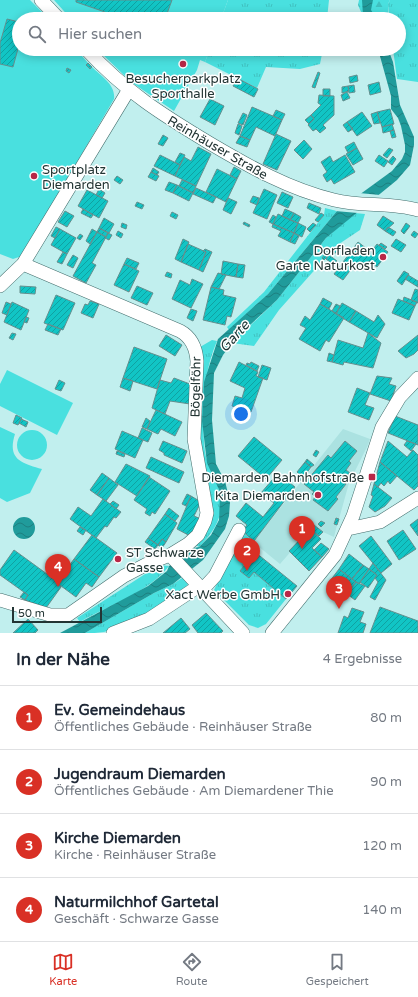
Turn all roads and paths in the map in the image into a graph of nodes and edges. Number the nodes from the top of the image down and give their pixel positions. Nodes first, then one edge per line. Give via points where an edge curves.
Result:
1 (41, 0) edge
2 (52, 12) edge
3 (93, 56) edge
4 (128, 91) junction
5 (418, 210) edge
6 (24, 264) junction
7 (0, 286) edge
8 (418, 378) edge
9 (418, 498) edge
10 (348, 529) junction
11 (239, 530) dead end
12 (173, 558) junction
13 (198, 585) junction
14 (0, 600) edge
15 (114, 633) edge
16 (243, 633) edge
17 (272, 633) edge

1 - 2 street
3 - 4 street, Reinhäuser Straße
4 - 5 street, Reinhäuser Straße via 165,117 252,168 309,192 335,200
4 - 6 street
6 - 7 street
6 - 12 street, Bögelföhr via 180,331 188,336 194,345 197,361 194,439 206,517 198,535
8 - 10 street via 400,397 382,427 368,476
9 - 10 street via 380,522
10 - 17 street via 327,567
11 - 13 street via 216,576
12 - 13 street
12 - 14 street, Bögelföhr via 147,564 124,576 68,615 50,615
13 - 15 street via 149,619
13 - 16 street

